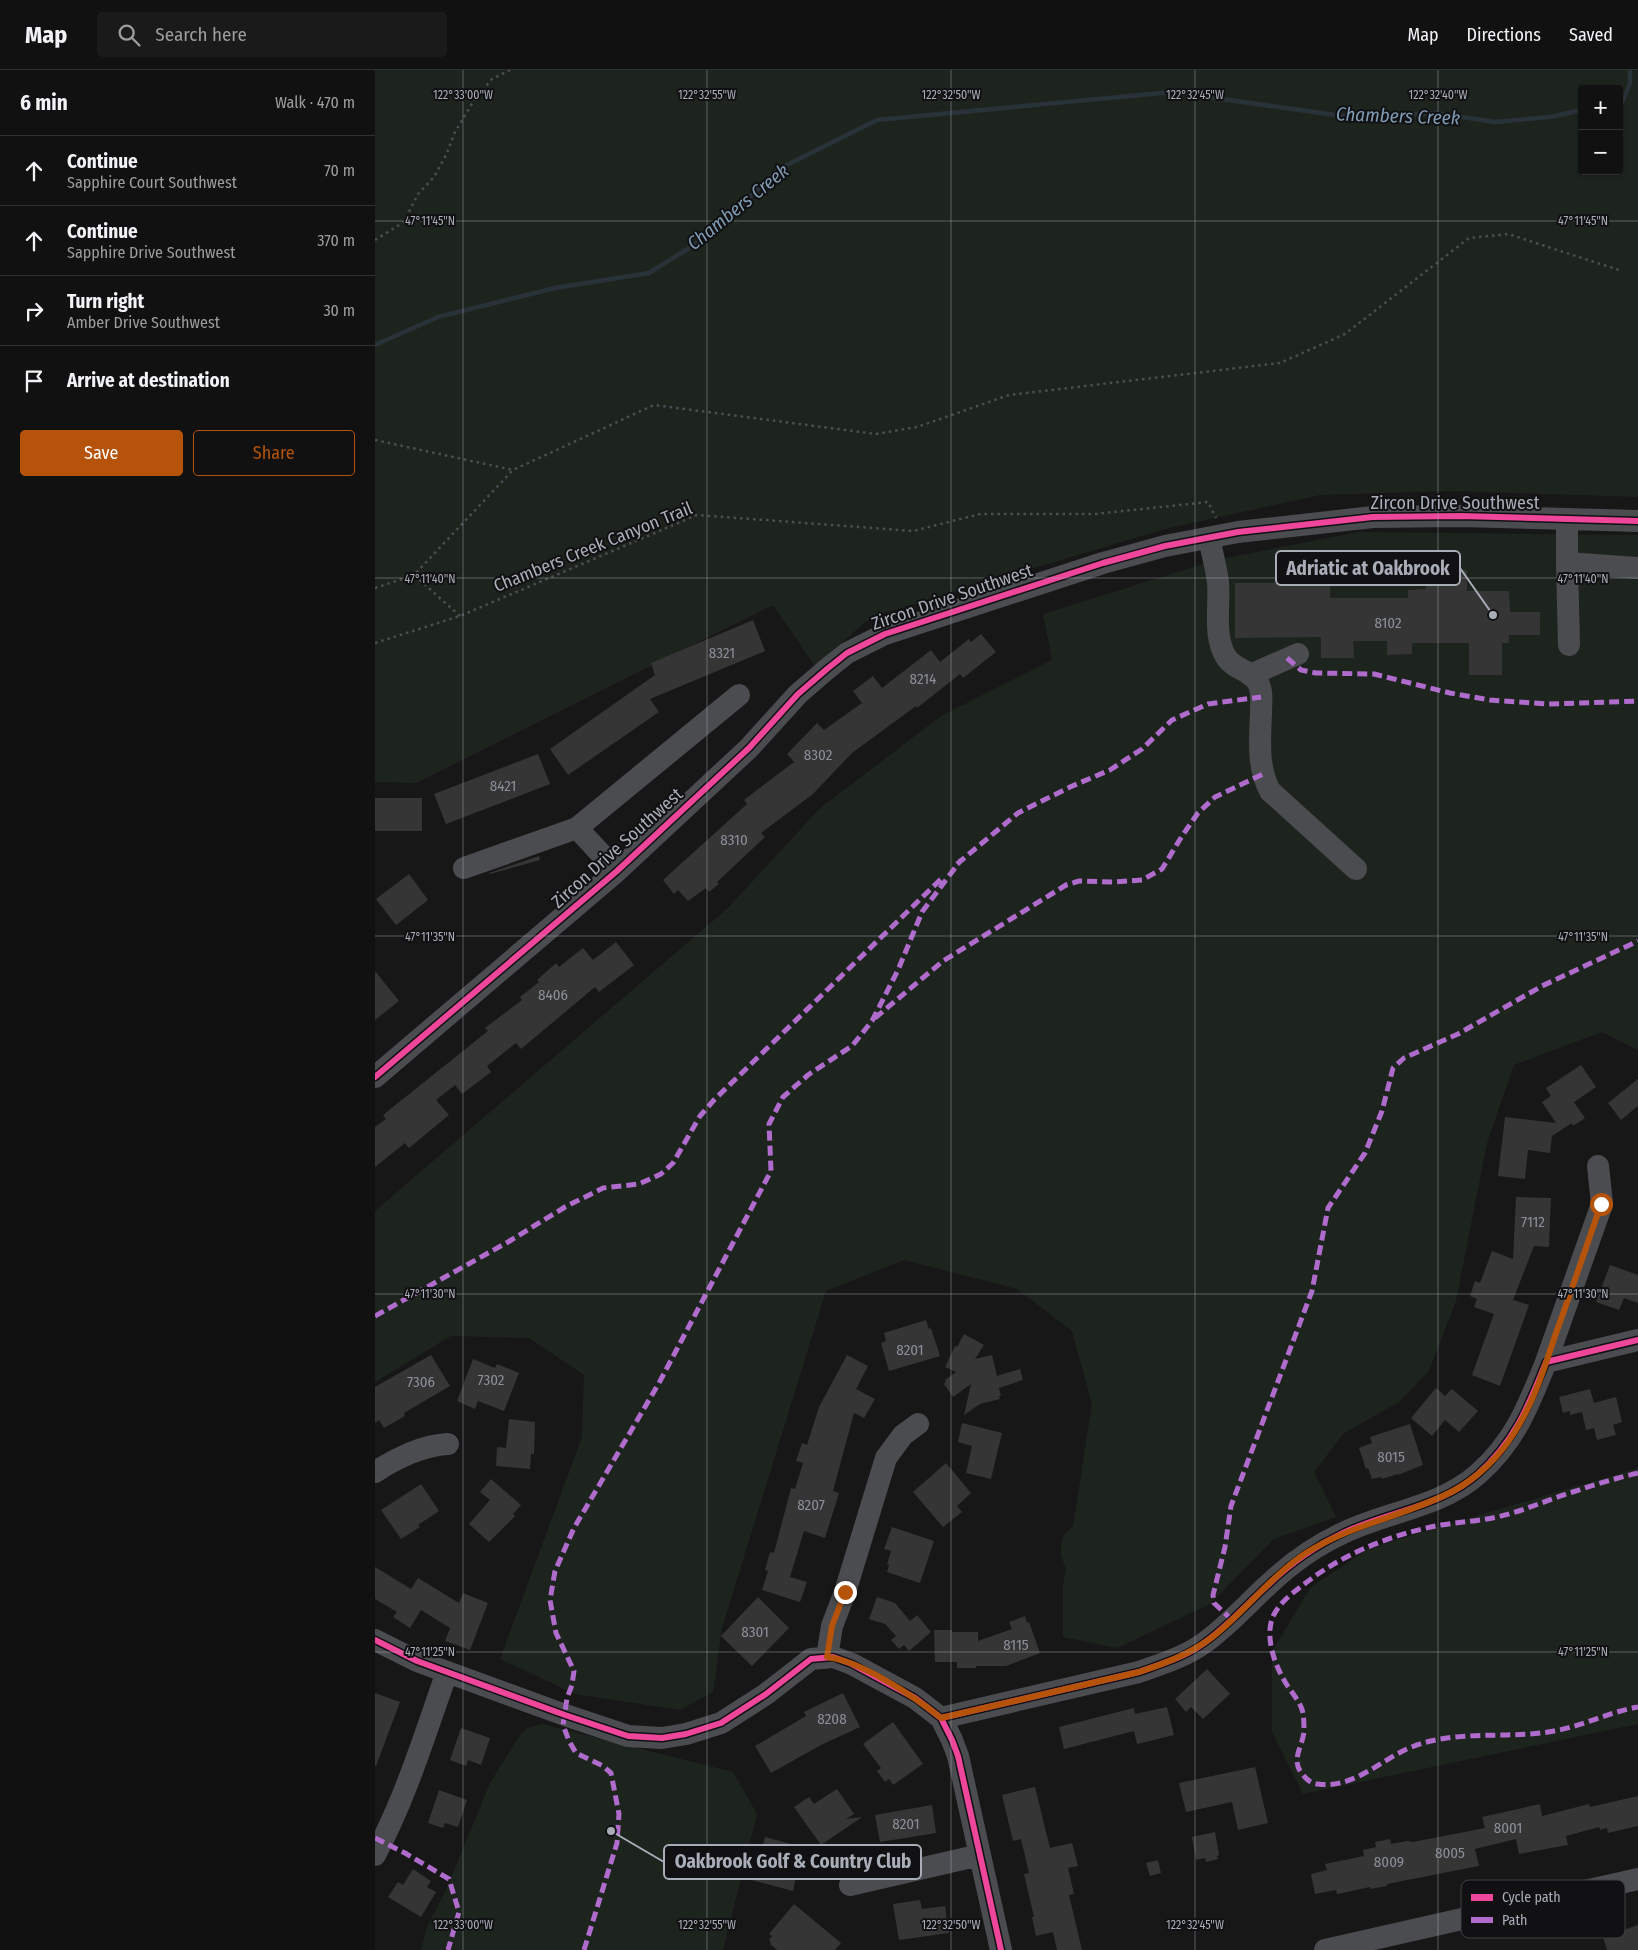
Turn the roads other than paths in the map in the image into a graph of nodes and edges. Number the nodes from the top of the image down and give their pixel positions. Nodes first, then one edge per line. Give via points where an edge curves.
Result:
1 (1567, 519) junction
2 (1638, 521) edge
3 (1217, 536) junction
4 (1577, 564) junction
5 (1638, 568) edge
6 (1569, 646) dead end
7 (1298, 654) dead end
8 (1251, 675) junction
9 (739, 696) dead end
10 (577, 828) junction
11 (464, 868) dead end
12 (1356, 869) dead end
13 (617, 871) junction
14 (375, 1077) edge
15 (1598, 1166) dead end
16 (1638, 1340) edge
17 (1546, 1362) junction
18 (918, 1424) dead end
19 (449, 1444) dead end
20 (375, 1472) edge
21 (375, 1640) edge
22 (827, 1657) junction
23 (447, 1672) junction
24 (941, 1718) junction
25 (375, 1855) edge
26 (979, 1855) junction
27 (1638, 1879) edge
28 (1625, 1882) edge
29 (850, 1885) dead end
30 (1461, 1919) edge
31 (1001, 1950) edge
32 (1325, 1950) edge

1 - 2 street, Zircon Drive Southwest
1 - 3 street, Zircon Drive Southwest via 1373,517
1 - 4 street
3 - 8 street via 1220,643 1237,669
3 - 13 street, Zircon Drive Southwest via 1103,563 942,614 857,647 798,694 749,748
4 - 5 street
4 - 6 street
7 - 8 street
8 - 12 street via 1258,683 1261,697 1260,759 1270,791
9 - 10 street
10 - 11 street
10 - 13 street
13 - 14 street, Zircon Drive Southwest
15 - 17 street via 1601,1204
16 - 17 street
17 - 24 street via 1515,1433 1477,1475 1456,1490 1344,1532 1305,1554 1203,1644 1170,1662 1139,1672
18 - 22 street via 903,1435 887,1458 832,1626
19 - 20 street via 416,1452
21 - 23 street
22 - 23 street via 811,1659 721,1723 662,1738 628,1736
22 - 24 street via 852,1664 915,1698
23 - 25 street via 406,1791
24 - 26 street via 958,1756
26 - 29 street
26 - 31 street
27 - 28 street
30 - 32 street

